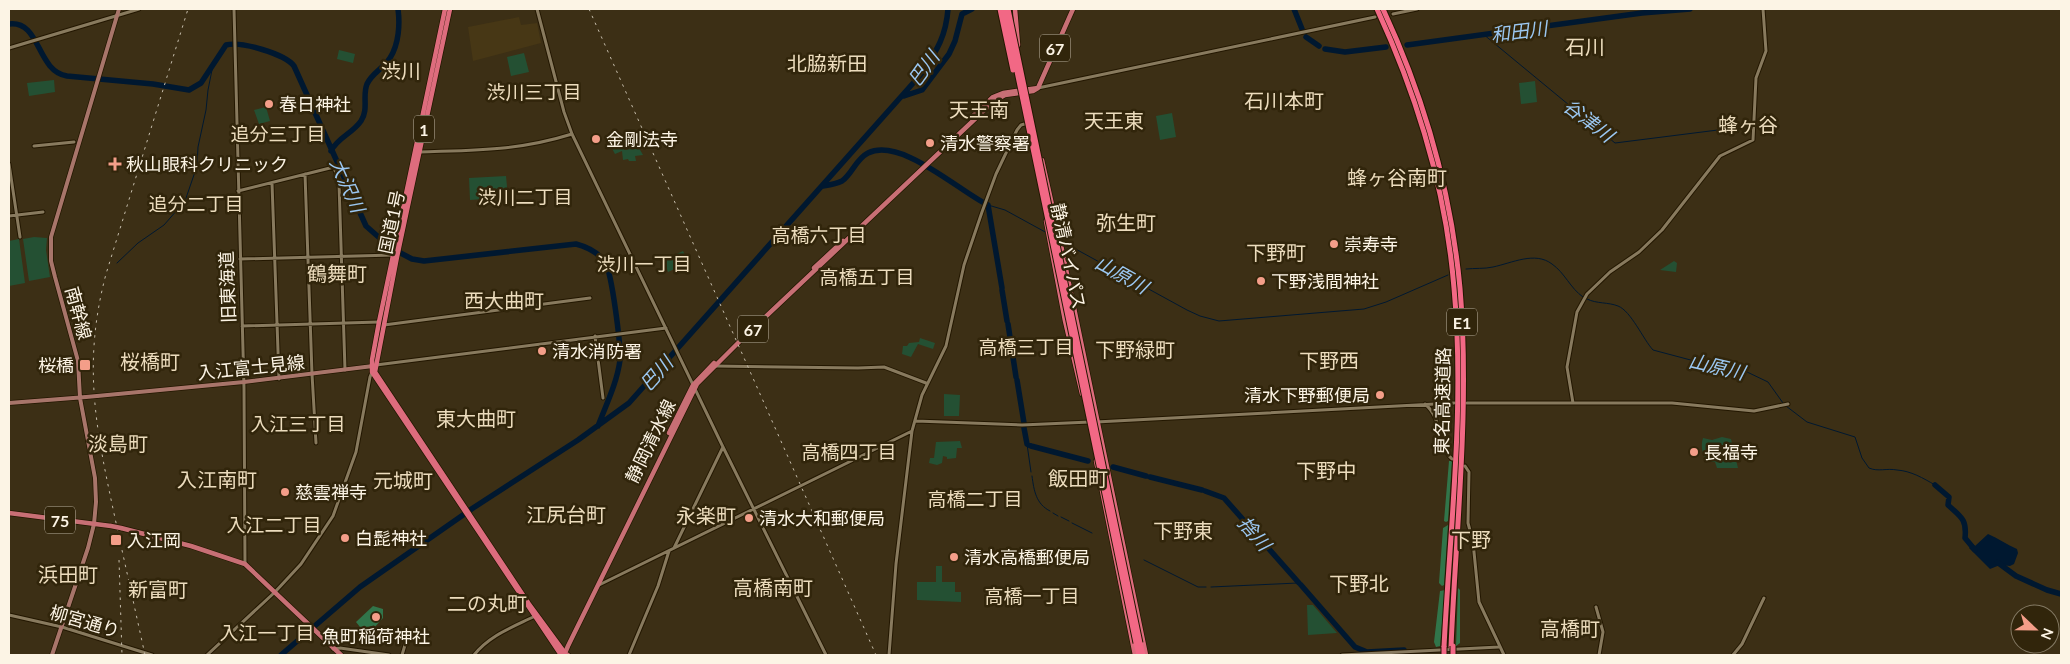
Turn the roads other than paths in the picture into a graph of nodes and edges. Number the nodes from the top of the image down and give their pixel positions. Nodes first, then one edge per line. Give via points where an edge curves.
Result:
1 (119, 9) edge
2 (139, 9) edge
3 (234, 9) edge
4 (446, 9) edge
5 (450, 9) edge
6 (537, 9) edge
7 (1002, 9) edge
8 (1012, 9) edge
9 (1073, 9) edge
10 (1378, 9) edge
11 (1383, 9) edge
12 (1417, 9) edge
13 (1763, 9) edge
14 (1399, 10) edge
15 (1393, 14) dead end
16 (117, 16) junction
17 (1375, 17) dead end
18 (9, 48) edge
19 (1038, 88) junction
20 (1024, 91) junction
21 (1029, 122) junction
22 (572, 134) junction
23 (74, 142) dead end
24 (34, 146) dead end
25 (420, 152) junction
26 (9, 164) edge
27 (305, 174) junction
28 (272, 183) junction
29 (238, 191) junction
30 (43, 212) dead end
31 (16, 215) junction
32 (9, 216) edge
33 (20, 237) dead end
34 (396, 252) junction
35 (342, 256) junction
36 (308, 257) junction
37 (240, 259) junction
38 (274, 259) junction
39 (590, 298) dead end
40 (343, 323) junction
41 (310, 324) junction
42 (381, 324) junction
43 (242, 326) junction
44 (277, 326) junction
45 (666, 328) junction
46 (595, 336) junction
47 (373, 366) junction
48 (716, 366) junction
49 (346, 370) junction
50 (374, 372) junction
51 (312, 374) junction
52 (279, 378) junction
53 (244, 382) junction
54 (926, 382) junction
55 (694, 387) junction
56 (80, 398) junction
57 (603, 398) dead end
58 (1454, 403) dead end
59 (1467, 403) dead end
60 (1573, 403) junction
61 (9, 404) edge
62 (1424, 404) junction
63 (1788, 404) dead end
64 (916, 421) junction
65 (1088, 422) junction
66 (1098, 422) junction
67 (912, 431) junction
68 (316, 443) dead end
69 (723, 448) junction
70 (1452, 459) dead end
71 (1465, 466) dead end
72 (754, 510) junction
73 (9, 513) edge
74 (94, 524) junction
75 (674, 548) junction
76 (668, 551) junction
77 (245, 564) junction
78 (598, 585) junction
79 (275, 592) junction
80 (1764, 598) dead end
81 (1596, 607) dead end
82 (9, 615) edge
83 (536, 616) junction
84 (62, 627) junction
85 (408, 635) dead end
86 (1138, 643) junction
87 (1449, 647) junction
88 (1499, 647) junction
89 (333, 649) junction
90 (564, 654) edge
91 (1384, 654) edge
92 (52, 655) edge
93 (152, 655) edge
94 (207, 655) edge
95 (341, 655) edge
96 (389, 655) edge
97 (402, 655) edge
98 (474, 655) edge
99 (629, 655) edge
100 (826, 655) edge
101 (889, 655) edge
102 (1137, 655) edge
103 (1144, 655) edge
104 (1342, 655) edge
105 (1444, 655) edge
106 (1452, 655) edge
107 (1504, 655) edge
108 (1599, 655) edge
109 (1733, 655) edge

1 - 16 main road, 南幹線
2 - 16 street
3 - 29 street, 旧東海道
4 - 34 highway, 国道1号 / 1
5 - 25 highway, 国道1号 / 1
6 - 22 street
7 - 20 highway
7 - 21 highway, bridge via 1016,82
8 - 20 highway
8 - 21 highway, 静清バイパス, bridge
9 - 19 main road, 67
10 - 87 highway, 東名高速道路 / E1 via 1403,68 1431,153 1444,211 1454,288 1458,398
11 - 87 highway, 東名高速道路 / E1 via 1409,68 1429,126 1456,255 1463,390
12 - 14 street
13 - 60 street via 1766,50 1756,78 1753,140 1720,156 1662,230 1587,294 1577,312 1566,367
14 - 15 street
16 - 18 street
16 - 56 main road, 南幹線 via 56,216 51,250 78,361
17 - 19 street
19 - 20 main road, 静岡清水線 / 67
20 - 21 highway
20 - 48 main road, 静岡清水線 / 67 via 1005,95 988,106
20 - 55 main road, 静岡清水線 / 67 via 993,97 740,336
20 - 66 highway via 1062,245
21 - 54 street via 1017,130 986,199 964,265 946,346
21 - 65 highway via 1046,229
21 - 86 highway, 静清バイパス, bridge
22 - 25 street via 504,149
22 - 45 street
23 - 24 street
25 - 34 highway, 国道1号 / 1
26 - 31 street
27 - 28 street
27 - 35 street via 334,167 339,180
27 - 36 street
28 - 29 street
28 - 38 street
29 - 37 street, 旧東海道
30 - 31 street
31 - 32 street
31 - 33 street
34 - 35 street
34 - 42 highway, 国道1号 / 1
35 - 36 street
35 - 40 street
36 - 38 street
36 - 41 street
37 - 38 street
37 - 43 street, 旧東海道
38 - 44 street
39 - 42 street
40 - 41 street
40 - 42 street
40 - 49 street
41 - 44 street
41 - 51 street
42 - 47 highway, 国道1号 / 1
43 - 44 street
43 - 53 street, 旧東海道
44 - 52 street
45 - 46 street
45 - 55 street
46 - 47 street
46 - 57 street
47 - 49 main road, 入江富士見線
47 - 50 highway, 国道1号 / 1
48 - 54 street via 880,367
48 - 55 main road, 静岡清水線 / 67
49 - 51 main road, 入江富士見線
50 - 79 street via 356,452 333,516 302,563
50 - 83 highway
51 - 52 main road, 入江富士見線
51 - 68 street
52 - 53 main road, 入江富士見線
53 - 56 main road, 入江富士見線, bridge
53 - 77 street, 旧東海道
54 - 64 street
55 - 69 street
55 - 78 main road, 静岡清水線 / 67
55 - 90 main road, 静岡清水線 / 67
56 - 61 main road, 入江富士見線
56 - 74 main road, 南幹線 via 96,486
58 - 62 street
59 - 60 street
60 - 63 street via 1672,403 1754,411
62 - 66 street
62 - 70 street via 1435,415 1447,453
64 - 65 street via 1022,425
64 - 67 street
65 - 66 street
65 - 86 highway, bridge via 1126,611
66 - 86 highway via 1137,608
67 - 72 street
67 - 101 street
69 - 72 street
69 - 75 street
71 - 88 street via 1469,472 1467,518 1480,602
72 - 75 street
72 - 100 street
73 - 74 main road, 75
74 - 77 main road, 75, bridge via 191,546
74 - 84 main road, 南幹線
75 - 76 street
76 - 78 street
76 - 99 street via 658,586
77 - 79 main road, 75
78 - 90 main road, 静岡清水線 / 67
79 - 89 main road, 75
79 - 94 street
80 - 109 street
81 - 108 street via 1602,632
82 - 84 street, 柳宮通り
83 - 90 highway
83 - 98 street via 495,636
84 - 92 main road, 南幹線
84 - 93 street, 柳宮通り
85 - 97 street
86 - 102 highway, 静清バイパス
86 - 103 highway, 静清バイパス
87 - 105 highway, 東名高速道路 / E1, bridge
87 - 106 highway, 東名高速道路 / E1, bridge
88 - 91 street
88 - 107 street
89 - 95 main road, 75
89 - 96 street
91 - 104 street

